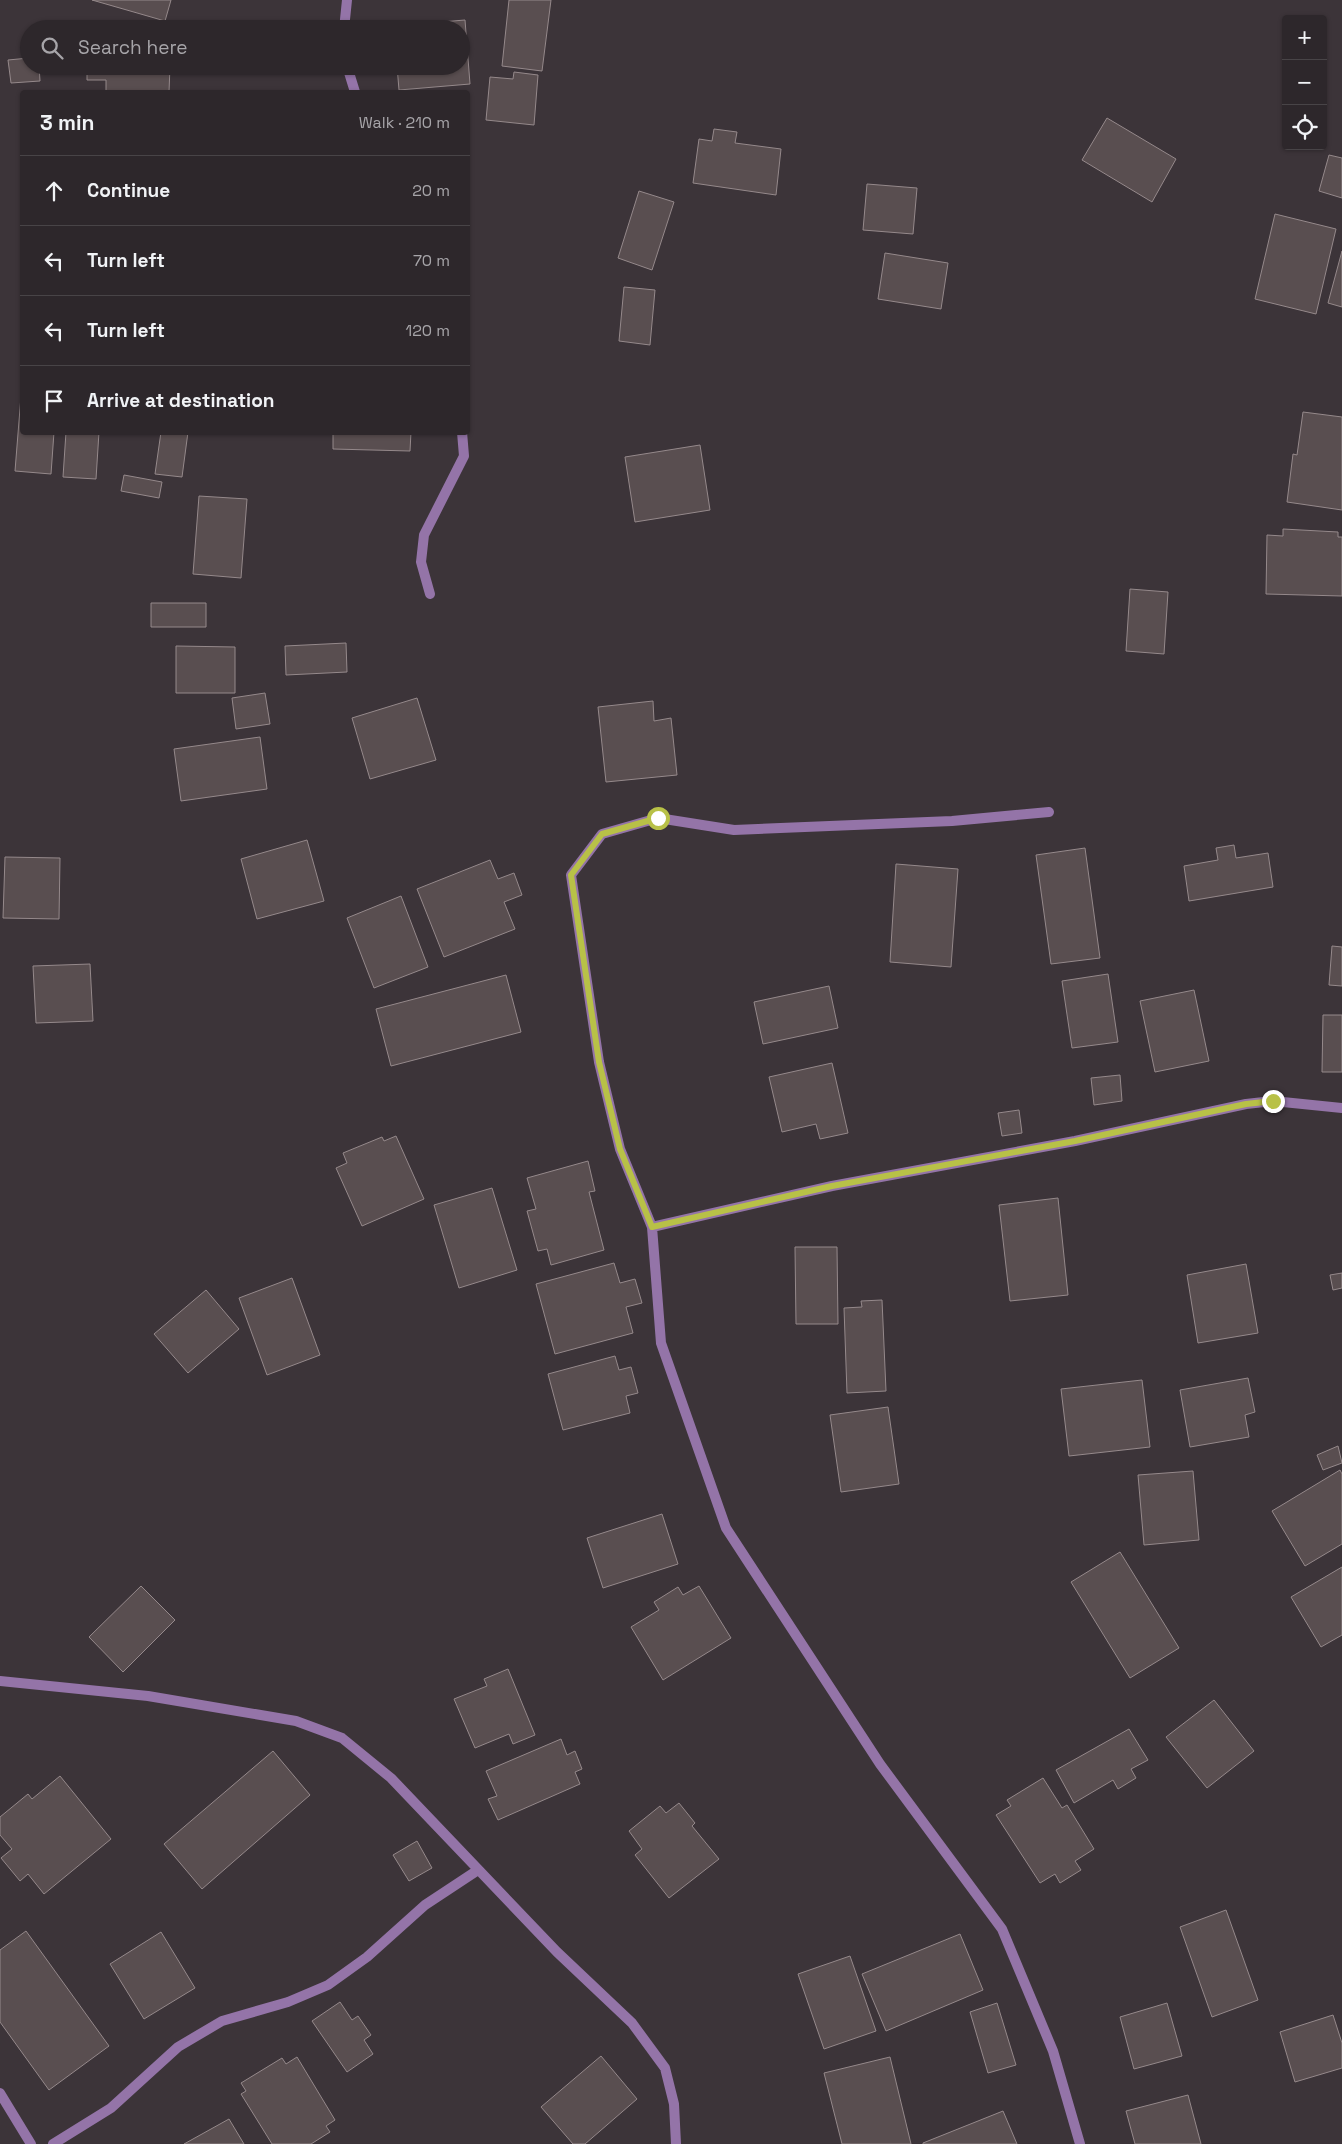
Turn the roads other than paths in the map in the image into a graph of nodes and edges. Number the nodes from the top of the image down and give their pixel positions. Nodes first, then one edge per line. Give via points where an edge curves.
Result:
1 (347, 0) edge
2 (345, 20) edge
3 (349, 75) edge
4 (353, 90) edge
5 (462, 435) edge
6 (430, 594) dead end
7 (1049, 812) dead end
8 (1342, 1108) edge
9 (652, 1227) junction
10 (0, 1680) edge
11 (478, 1870) junction
12 (0, 2093) edge
13 (31, 2144) edge
14 (53, 2144) edge
15 (676, 2144) edge
16 (1080, 2144) edge

1 - 2 street
3 - 4 street
5 - 6 street via 464,456 424,535 421,562
7 - 9 street via 952,821 734,830 658,818 602,834 571,875 599,1062 620,1149
8 - 9 street via 1273,1101 1246,1104 1075,1141 832,1186
9 - 16 street via 661,1343 726,1528 880,1764 1002,1929 1053,2051
10 - 11 street via 157,1698 296,1721 342,1738 391,1778
11 - 14 street via 425,1906 367,1958 328,1985 288,2002 222,2021 178,2047 111,2108
11 - 15 street via 632,2023 665,2068 674,2104
12 - 13 street

